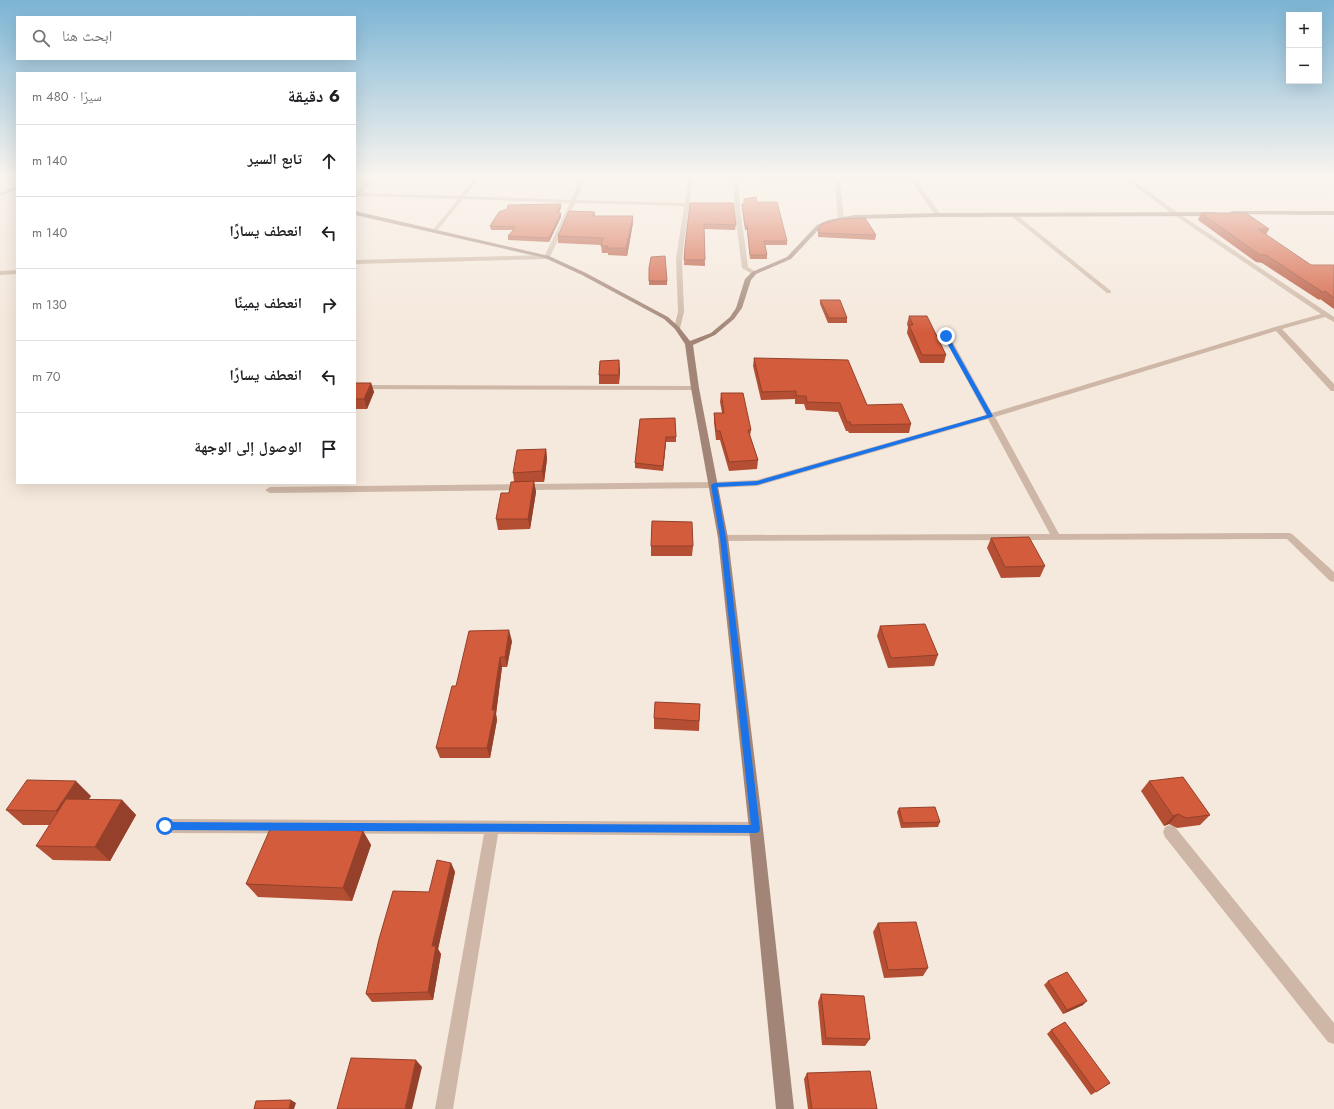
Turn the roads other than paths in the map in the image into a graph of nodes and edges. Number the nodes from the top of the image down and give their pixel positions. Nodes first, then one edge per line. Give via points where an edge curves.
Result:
1 (425, 229) edge
2 (560, 229) edge
3 (683, 229) edge
4 (740, 229) edge
5 (816, 229) edge
6 (1030, 229) edge
7 (1198, 229) edge
8 (435, 231) joint
9 (547, 257) junction
10 (356, 262) edge
11 (16, 272) edge
12 (0, 273) edge
13 (754, 273) junction
14 (1108, 292) dead end
15 (1326, 315) junction
16 (1334, 320) edge
17 (677, 328) junction
18 (1277, 328) junction
19 (946, 336) dead end
20 (689, 344) junction
21 (356, 387) edge
22 (695, 388) junction
23 (1334, 389) edge
24 (990, 416) junction
25 (714, 485) junction
26 (270, 490) dead end
27 (723, 538) junction
28 (1056, 538) junction
29 (1334, 578) edge
30 (165, 826) dead end
31 (492, 828) junction
32 (756, 829) junction
33 (1170, 832) dead end
34 (1334, 1036) edge
35 (444, 1109) edge
36 (784, 1109) edge

1 - 8 street
2 - 9 street
3 - 17 street via 679,259 681,312
4 - 13 street via 745,268
5 - 13 street via 789,258
6 - 14 street
7 - 15 street
8 - 9 street
9 - 10 street
9 - 17 street via 584,274 659,315
11 - 12 street
13 - 20 street via 748,279 739,308 732,318 713,334
15 - 16 street
15 - 18 street
17 - 20 street
18 - 23 street
18 - 24 street
19 - 24 street
20 - 22 street
21 - 22 street
22 - 25 street
24 - 25 street via 757,483
24 - 28 street
25 - 26 street
25 - 27 street
27 - 28 street
27 - 32 street
28 - 29 street via 1289,536
30 - 31 street
31 - 32 street
31 - 35 street
32 - 36 street
33 - 34 street

